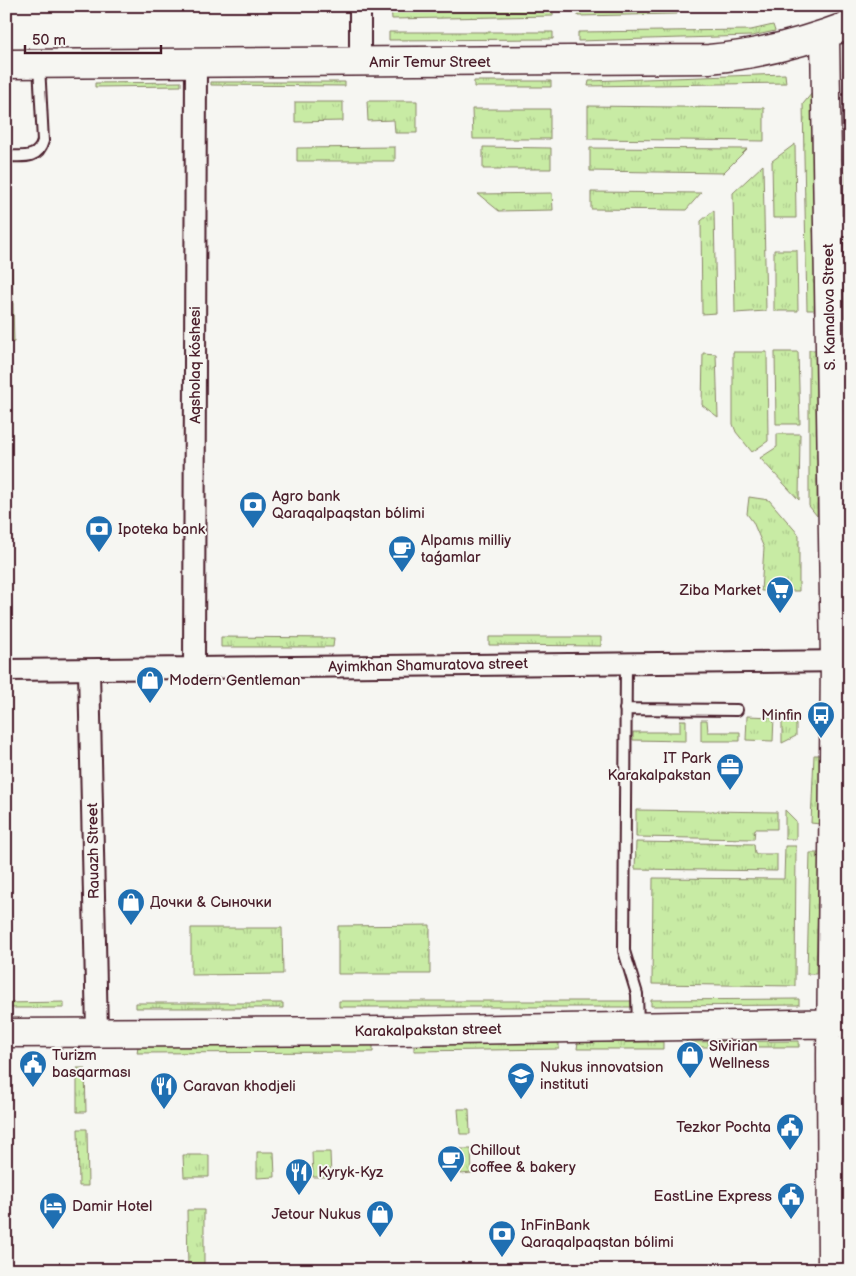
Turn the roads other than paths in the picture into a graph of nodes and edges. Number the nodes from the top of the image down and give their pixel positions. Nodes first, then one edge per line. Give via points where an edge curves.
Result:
1 (360, 6) edge
2 (850, 25) edge
3 (824, 35) junction
4 (196, 62) junction
5 (360, 62) junction
6 (6, 64) edge
7 (39, 64) junction
8 (6, 156) edge
9 (839, 226) edge
10 (841, 489) edge
11 (842, 661) edge
12 (626, 663) junction
13 (194, 668) junction
14 (6, 670) edge
15 (89, 670) junction
16 (625, 709) junction
17 (737, 710) dead end
18 (840, 1023) edge
19 (638, 1026) junction
20 (97, 1032) junction
21 (6, 1033) edge
22 (832, 1270) edge

1 - 5 street
2 - 3 street, Amir Temur Street
3 - 5 street, Amir Temur Street via 759,52 709,59
3 - 9 street, S. Kamalova Street
4 - 5 street, Amir Temur Street
4 - 7 street, Amir Temur Street
4 - 13 street, Aqsholaq kóshesi
6 - 7 street, Amir Temur Street
7 - 8 lane via 41,147 32,156
9 - 10 street, S. Kamalova Street
10 - 11 street, S. Kamalova Street
11 - 12 street, Ayimkhan Shamuratova street
11 - 18 street, S. Kamalova Street
12 - 13 street, Ayimkhan Shamuratova street
12 - 16 lane
13 - 15 street, Ayimkhan Shamuratova street
14 - 15 street, Ayimkhan Shamuratova street
15 - 20 street, Rauazh Street
16 - 17 lane
16 - 19 lane via 624,951 637,994
18 - 19 street, Karakalpakstan street
18 - 22 street, S. Kamalova Street
19 - 20 street, Karakalpakstan street
20 - 21 street, Karakalpakstan street

